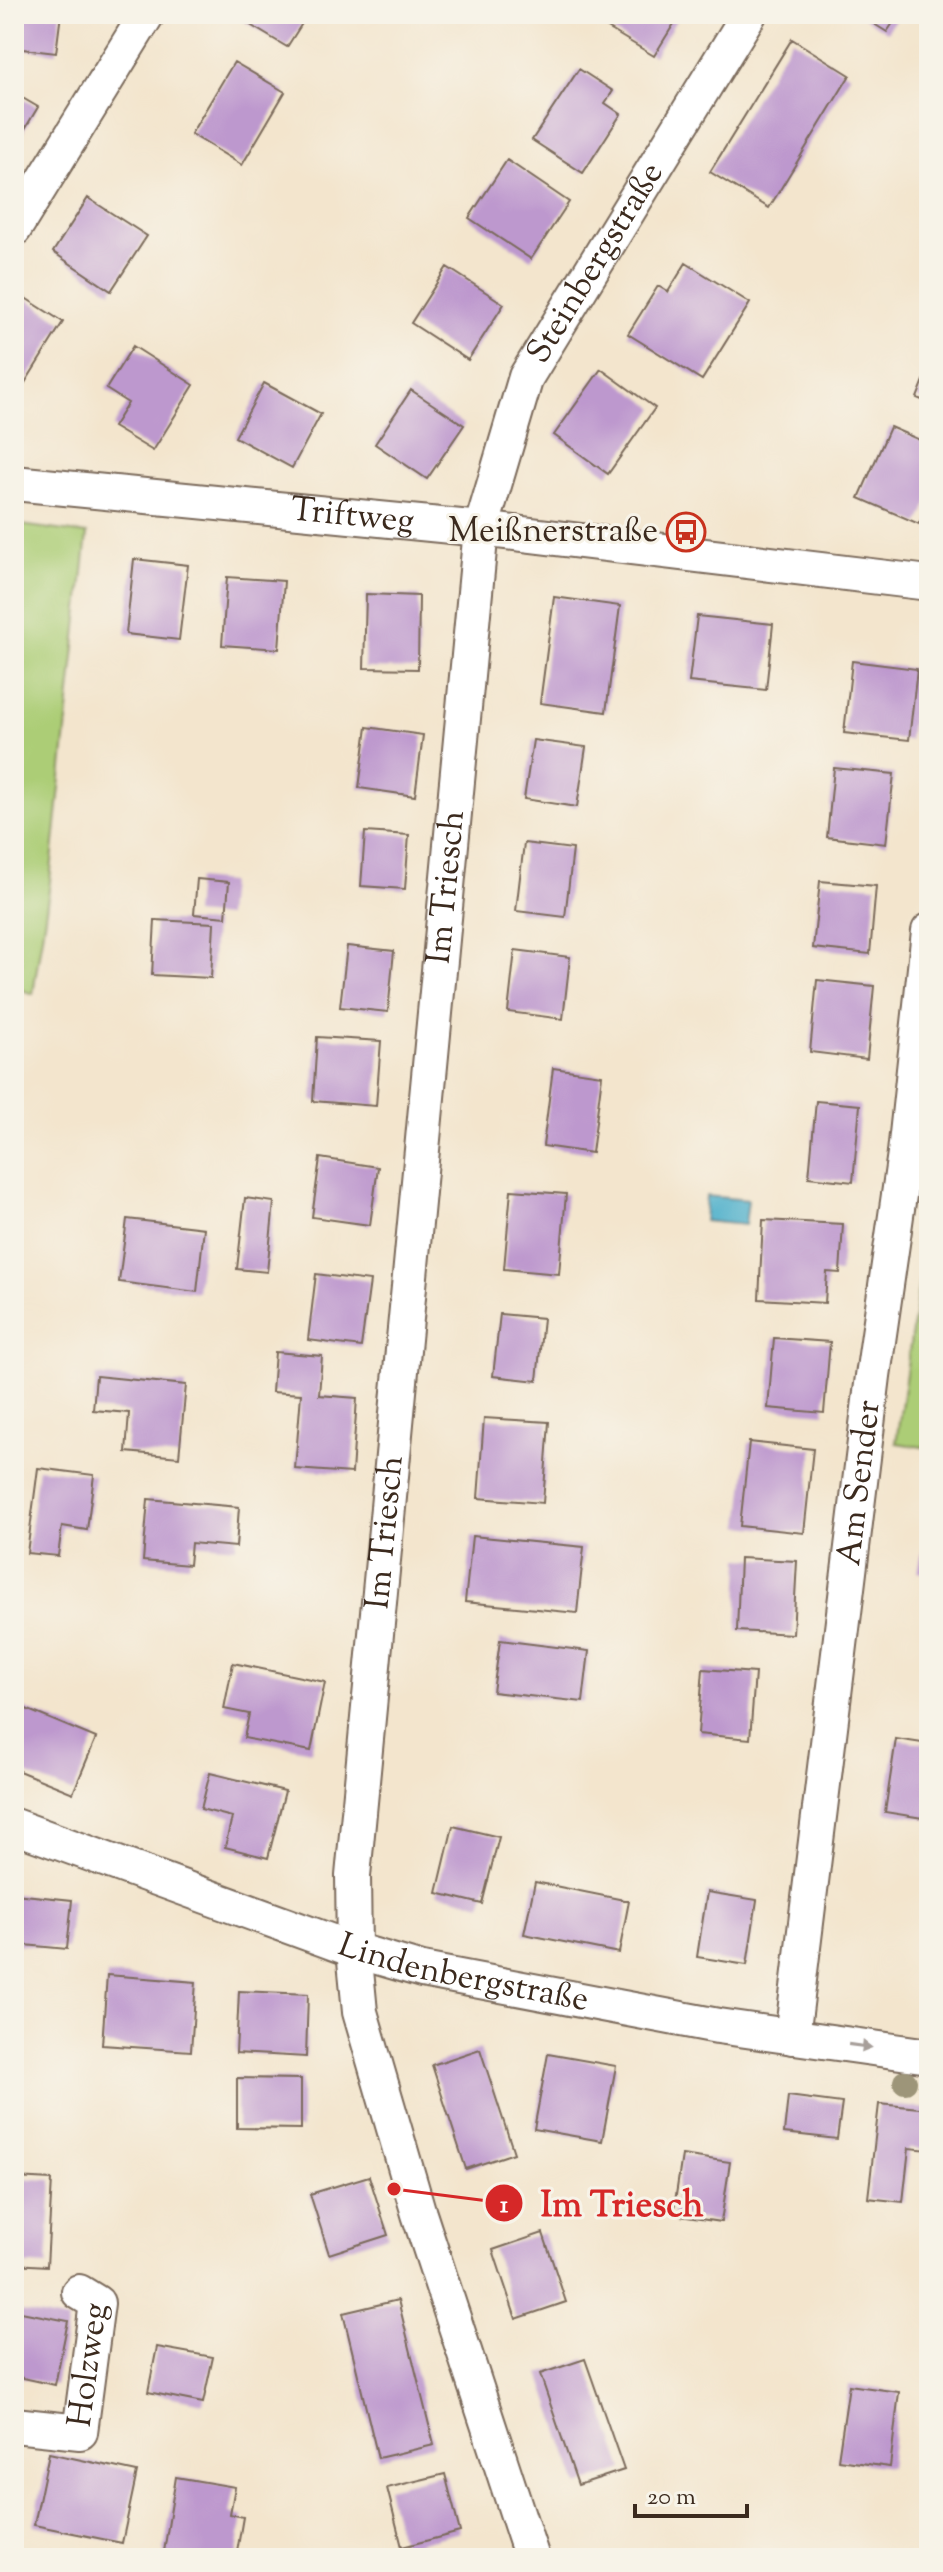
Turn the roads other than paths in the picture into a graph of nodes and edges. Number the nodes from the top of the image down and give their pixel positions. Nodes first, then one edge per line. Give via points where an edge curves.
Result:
1 (147, 14) edge
2 (749, 14) edge
3 (14, 229) edge
4 (14, 483) edge
5 (481, 529) junction
6 (929, 583) edge
7 (929, 931) edge
8 (917, 1155) edge
9 (14, 1826) edge
10 (354, 1950) junction
11 (792, 2037) junction
12 (929, 2056) edge
13 (79, 2292) dead end
14 (14, 2425) edge
15 (532, 2558) edge

1 - 3 street
2 - 5 street, Steinbergstraße via 526,377
4 - 5 street, Triftweg
5 - 6 street, Triftweg
5 - 10 street, Im Triesch via 355,1860
7 - 8 street, Am Sender
8 - 11 street, Am Sender via 873,1376
9 - 10 street, Lindenbergstraße
10 - 11 street, Lindenbergstraße via 422,1970
10 - 15 street, Im Triesch via 360,2012 419,2214
11 -> 12 street, Lindenbergstraße
13 - 14 street, Holzweg via 97,2303 80,2432

